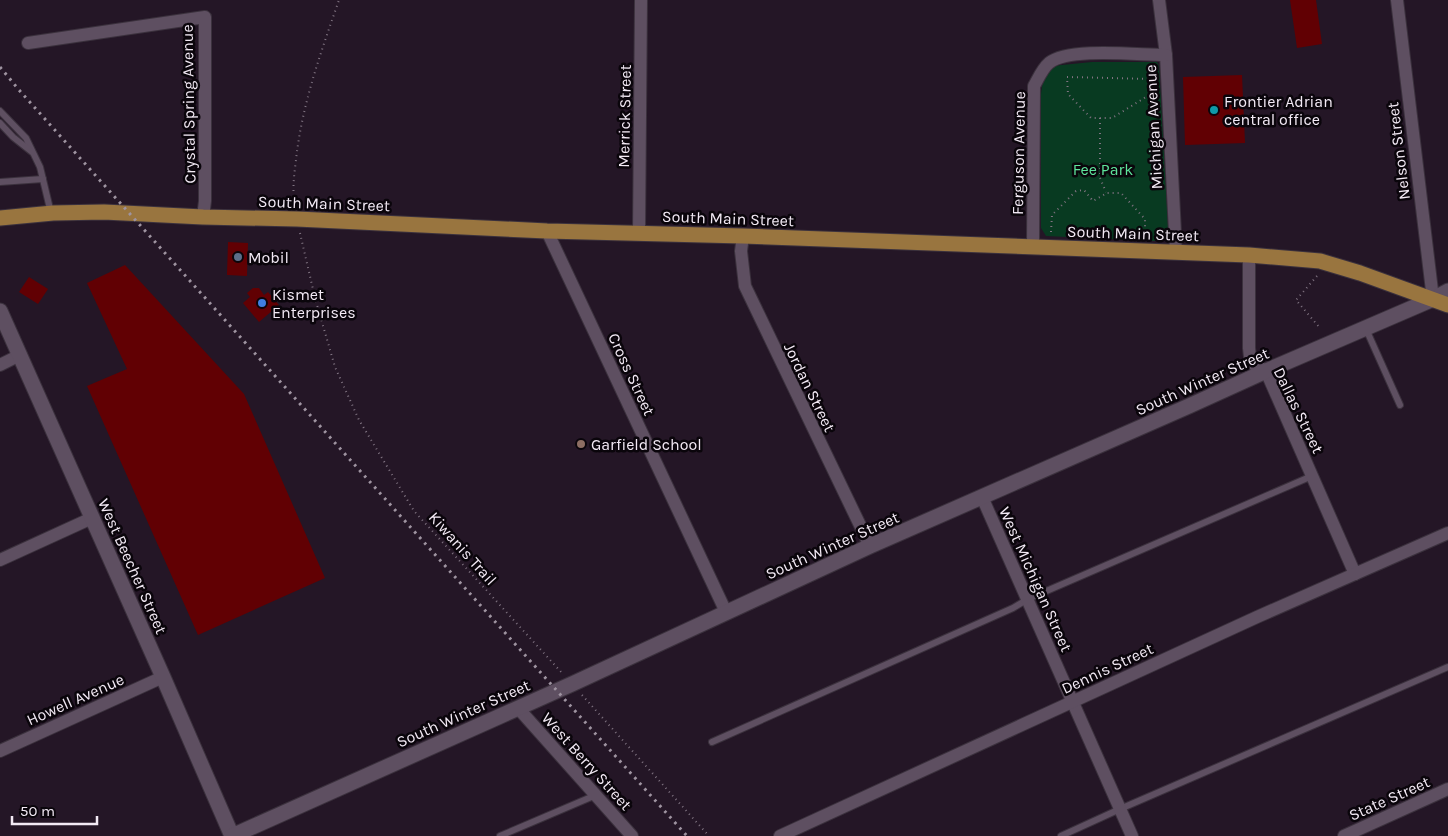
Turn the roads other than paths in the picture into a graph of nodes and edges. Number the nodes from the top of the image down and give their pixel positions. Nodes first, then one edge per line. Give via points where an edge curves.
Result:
1 (641, 0) edge
2 (1159, 0) edge
3 (1397, 0) edge
4 (28, 43) dead end
5 (1166, 55) junction
6 (0, 111) edge
7 (0, 123) edge
8 (33, 153) junction
9 (43, 179) junction
10 (0, 182) edge
11 (51, 213) junction
12 (203, 217) junction
13 (0, 218) edge
14 (547, 231) junction
15 (639, 233) junction
16 (743, 236) junction
17 (1033, 246) junction
18 (1176, 252) junction
19 (1249, 254) junction
20 (1448, 291) edge
21 (1432, 299) junction
22 (1448, 305) edge
23 (0, 311) edge
24 (1366, 328) junction
25 (20, 356) junction
26 (0, 365) edge
27 (1266, 371) junction
28 (1400, 405) dead end
29 (1312, 476) junction
30 (982, 498) junction
31 (92, 518) junction
32 (1448, 533) edge
33 (870, 546) junction
34 (0, 560) edge
35 (1355, 574) junction
36 (1028, 599) junction
37 (726, 612) junction
38 (1448, 667) edge
39 (163, 677) junction
40 (1073, 701) junction
41 (518, 708) junction
42 (712, 742) dead end
43 (0, 751) edge
44 (1448, 789) edge
45 (596, 795) junction
46 (1120, 809) junction
47 (232, 836) edge
48 (500, 836) edge
49 (632, 836) edge
50 (780, 836) edge
51 (1061, 836) edge
52 (1132, 836) edge
53 (1344, 836) edge

1 - 15 street, Merrick Street
2 - 5 street, Michigan Avenue
3 - 21 street, Nelson Street
4 - 12 street, Crystal Spring Avenue via 205,17
5 - 17 street, Ferguson Avenue via 1083,53 1060,57 1048,64 1039,76 1034,86
5 - 18 street, Michigan Avenue
6 - 8 lane via 26,138
7 - 8 lane
8 - 9 lane
9 - 10 lane
9 - 11 lane
11 - 12 main road, South Main Street
11 - 13 main road, South Main Street
12 - 14 main road, South Main Street
14 - 15 main road, South Main Street
14 - 37 street, Cross Street
15 - 16 main road, South Main Street
16 - 17 main road, South Main Street
16 - 33 street, Jordan Street via 741,251 745,286
17 - 18 main road, South Main Street
18 - 19 main road, South Main Street
19 - 21 main road, South Main Street via 1320,261
19 - 27 street, Dallas Street via 1250,357 1253,364
20 - 21 street, South Winter Street
21 - 22 main road, South Main Street
21 - 24 street, South Winter Street
23 - 25 street, West Beecher Street
24 - 27 street, South Winter Street
24 - 28 lane
25 - 26 street
25 - 31 street, West Beecher Street
27 - 29 street, Dallas Street
27 - 30 street, South Winter Street
29 - 35 street, Dallas Street
29 - 36 lane
30 - 33 street, South Winter Street
30 - 36 street, West Michigan Street
31 - 34 street
31 - 39 street, West Beecher Street
32 - 35 street, Dennis Street
33 - 37 street, South Winter Street
35 - 40 street, Dennis Street
36 - 40 street, West Michigan Street
36 - 42 lane
37 - 41 street, South Winter Street
38 - 46 lane
39 - 43 street, Howell Avenue
39 - 47 street, West Beecher Street
40 - 46 street, West Michigan Street
40 - 50 street, Dennis Street
41 - 45 street, West Berry Street
41 - 47 street, South Winter Street
44 - 53 street, State Street
45 - 48 lane
45 - 49 street, West Berry Street
46 - 51 lane
46 - 52 street, West Michigan Street

